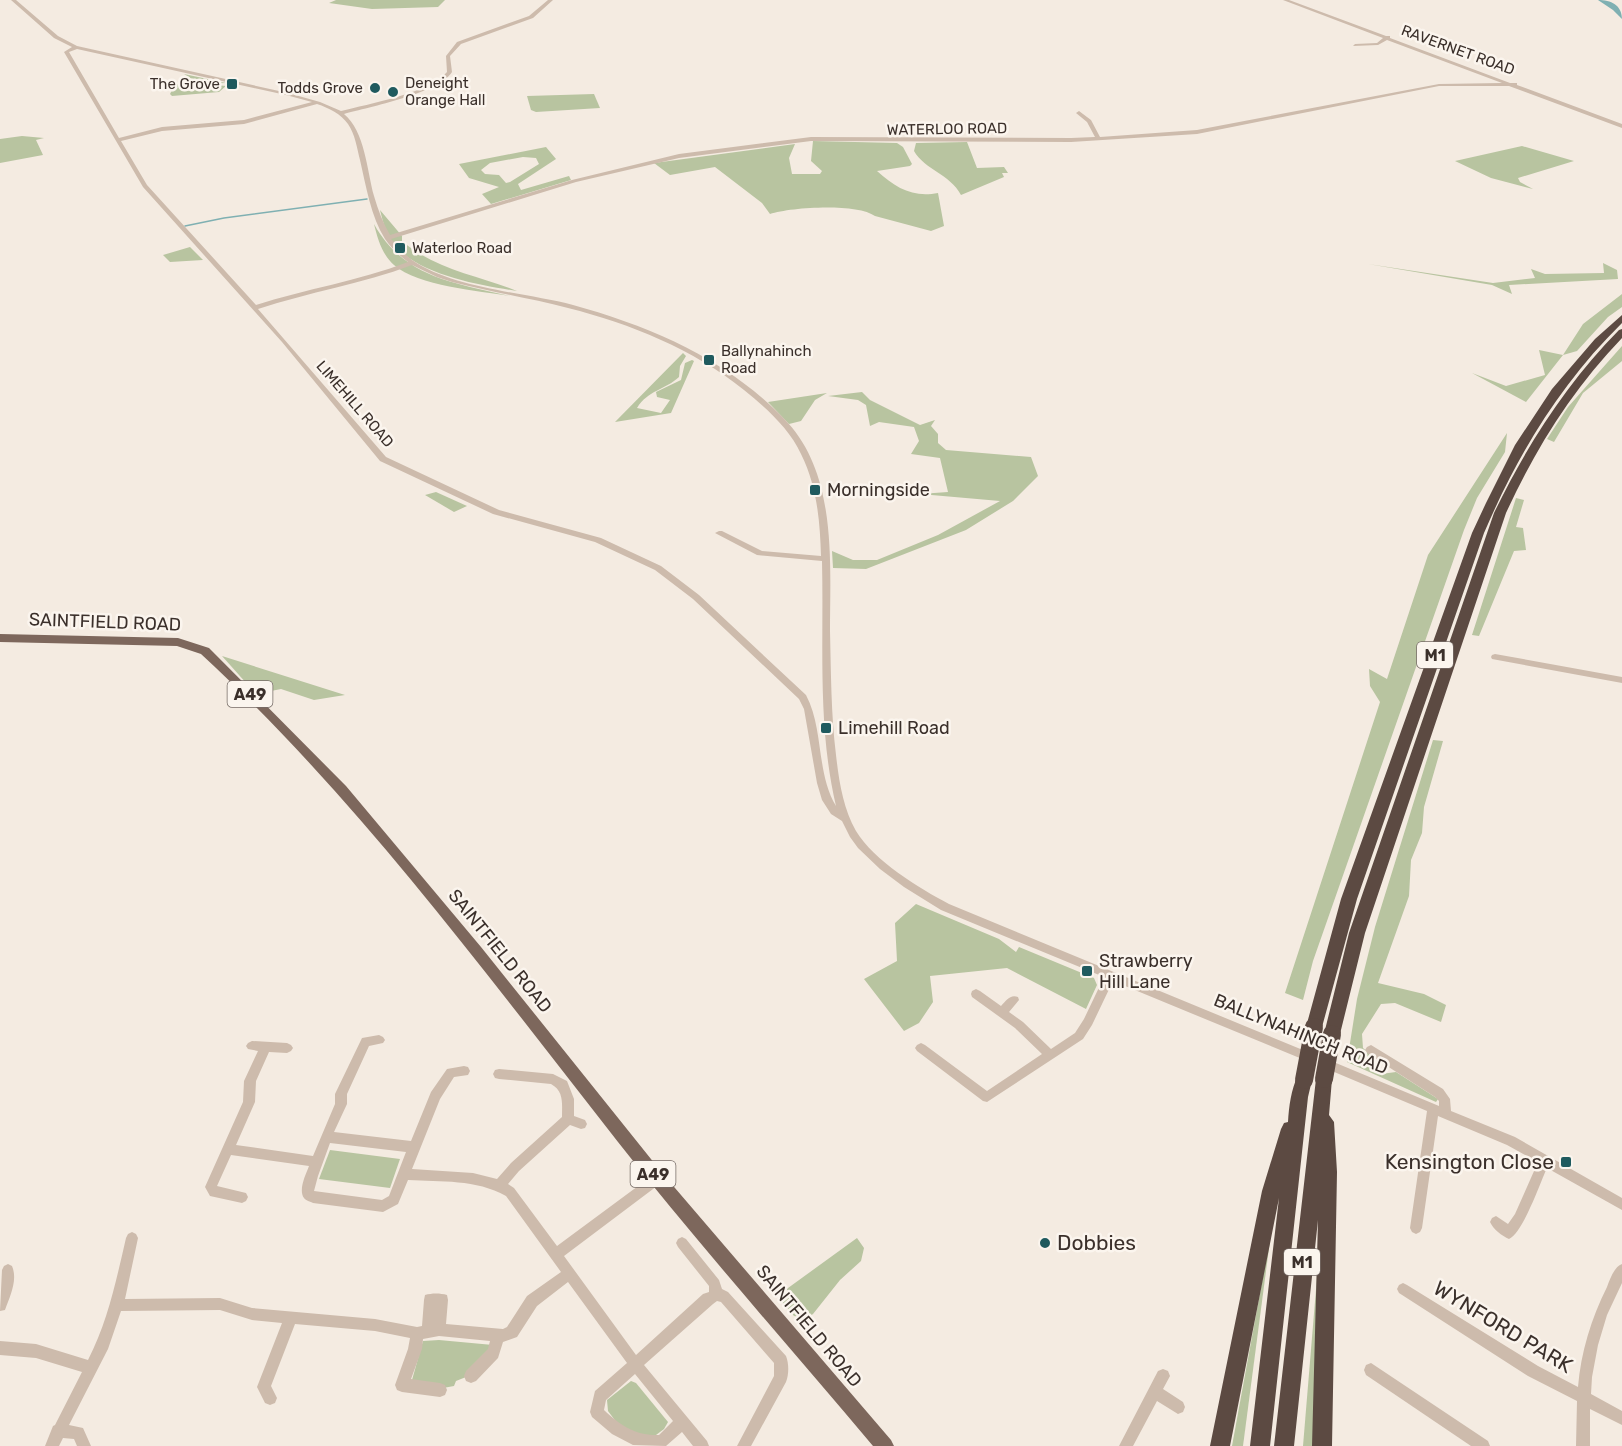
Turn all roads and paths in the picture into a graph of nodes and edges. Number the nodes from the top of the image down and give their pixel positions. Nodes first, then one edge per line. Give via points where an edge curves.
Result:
1 (13, 0) edge
2 (551, 0) edge
3 (1285, 0) edge
4 (1388, 38) junction
5 (1355, 45) dead end
6 (76, 47) junction
7 (1515, 84) junction
8 (316, 103) junction
9 (1079, 113) dead end
10 (341, 114) junction
11 (1622, 126) edge
12 (1099, 139) junction
13 (119, 140) junction
14 (387, 238) junction
15 (412, 263) junction
16 (254, 308) junction
17 (1622, 318) edge
18 (1622, 332) edge
19 (718, 533) dead end
20 (826, 559) junction
21 (0, 638) edge
22 (1495, 657) dead end
23 (1622, 680) edge
24 (844, 818) junction
25 (1110, 975) junction
26 (976, 994) dead end
27 (1014, 1000) dead end
28 (1001, 1012) junction
29 (379, 1040) dead end
30 (252, 1046) dead end
31 (266, 1047) junction
32 (288, 1048) dead end
33 (921, 1048) dead end
34 (1371, 1050) dead end
35 (1049, 1054) junction
36 (464, 1071) dead end
37 (499, 1074) dead end
38 (1324, 1085) junction
39 (1302, 1089) junction
40 (1433, 1108) junction
41 (1446, 1113) junction
42 (568, 1119) junction
43 (581, 1124) dead end
44 (328, 1137) junction
45 (414, 1147) junction
46 (228, 1149) junction
47 (1545, 1159) junction
48 (318, 1162) junction
49 (405, 1174) junction
50 (657, 1179) junction
51 (500, 1185) junction
52 (242, 1197) dead end
53 (1622, 1204) edge
54 (1496, 1222) dead end
55 (1416, 1228) dead end
56 (132, 1238) dead end
57 (682, 1243) dead end
58 (556, 1254) junction
59 (1622, 1269) edge
60 (8, 1270) dead end
61 (570, 1273) junction
62 (1403, 1289) dead end
63 (716, 1295) junction
64 (0, 1305) edge
65 (117, 1305) junction
66 (291, 1317) junction
67 (428, 1331) junction
68 (498, 1336) junction
69 (0, 1348) edge
70 (636, 1365) junction
71 (92, 1368) junction
72 (1371, 1370) dead end
73 (471, 1376) dead end
74 (1163, 1376) dead end
75 (440, 1390) dead end
76 (262, 1391) dead end
77 (1155, 1392) junction
78 (1583, 1396) junction
79 (1178, 1407) dead end
80 (1622, 1418) edge
81 (681, 1423) junction
82 (58, 1431) junction
83 (52, 1446) edge
84 (84, 1446) edge
85 (702, 1446) edge
86 (744, 1446) edge
87 (885, 1446) edge
88 (1126, 1446) edge
89 (1220, 1446) edge
90 (1260, 1446) edge
91 (1284, 1446) edge
92 (1322, 1446) edge
93 (1483, 1446) edge
94 (1583, 1446) edge

1 - 6 street via 56,37
2 - 10 street via 531,17 459,43 448,56 449,75 434,86
3 - 4 street, RAVERNET ROAD
4 - 5 street via 1378,44
4 - 7 street, RAVERNET ROAD
6 - 8 street
6 - 13 street, LIMEHILL ROAD via 66,52
7 - 11 street, RAVERNET ROAD
7 - 12 street, WATERLOO ROAD via 1448,84 1218,129
8 - 10 street
8 - 13 street via 244,122 161,130
9 - 12 street via 1089,121
10 - 14 street, BALLYNAHINCH ROAD via 355,131
12 - 14 street, WATERLOO ROAD via 810,139 679,156 574,181
13 - 16 street, LIMEHILL ROAD via 145,186
14 - 15 street, BALLYNAHINCH ROAD
15 - 16 street via 353,283
15 - 20 street, BALLYNAHINCH ROAD via 456,281 574,306 633,325 699,357 744,386 786,425 810,463 823,513
16 - 24 street, LIMEHILL ROAD via 382,459 496,512 598,540 658,568 696,597 803,697 812,716 824,793 836,814
17 - 39 highway, M1, bridge via 1556,388 1495,492 1349,899 1314,1027
18 - 38 highway, M1, bridge via 1560,402 1500,513 1356,933
19 - 20 street via 760,553
20 - 24 street, BALLYNAHINCH ROAD via 830,745 834,788
21 - 50 main road, SAINTFIELD ROAD / A49 via 156,640 205,651 342,789
22 - 23 street
24 - 25 street, BALLYNAHINCH ROAD via 866,849 931,900
25 - 35 street via 1079,1036
25 - 40 street, BALLYNAHINCH ROAD
26 - 28 street
27 - 28 street
28 - 35 street
29 - 44 street via 363,1038 340,1094 341,1104
30 - 31 street
31 - 32 street
31 - 46 street via 250,1081 249,1102
33 - 35 street via 987,1096
34 - 41 street, BALLYNAHINCH ROAD via 1439,1093
36 - 45 street via 448,1069
37 - 42 street via 554,1079 563,1085 568,1099
38 - 91 highway, M1
38 - 92 highway via 1328,1172
39 - 89 highway via 1271,1191
39 - 90 highway, M1
40 - 41 street, BALLYNAHINCH ROAD
40 - 55 street
41 - 47 street, BALLYNAHINCH ROAD
42 - 43 street
42 - 51 street
44 - 45 street
44 - 48 street
45 - 49 street
46 - 48 street
46 - 52 street via 211,1187 214,1192
47 - 53 street, BALLYNAHINCH ROAD
47 - 54 street via 1509,1233
48 - 49 street via 308,1188 313,1197 389,1205
49 - 51 street via 485,1180
50 - 58 street
50 - 87 main road, SAINTFIELD ROAD / A49
51 - 58 street via 510,1192
56 - 65 street via 134,1255
57 - 63 street via 715,1284
58 - 61 street
59 - 78 street via 1592,1337
60 - 64 street via 7,1288
61 - 68 street via 532,1301 512,1332
61 - 70 street
62 - 78 street, WYNFORD PARK via 1533,1371
63 - 70 street
63 - 86 street via 724,1296 781,1361 781,1377
65 - 66 street via 219,1304 252,1314
65 - 71 street
66 - 67 street
66 - 76 street
67 - 68 street
67 - 75 street via 415,1349 402,1385
68 - 73 street via 493,1353
69 - 71 street via 36,1351
70 - 81 street
70 - 81 street via 600,1396 597,1412 621,1436 647,1444 662,1442
71 - 82 street
72 - 93 street
74 - 77 street
77 - 79 street
77 - 88 street
78 - 80 street, WYNFORD PARK
78 - 94 street
81 - 85 street
82 - 83 street
82 - 84 street via 78,1433

